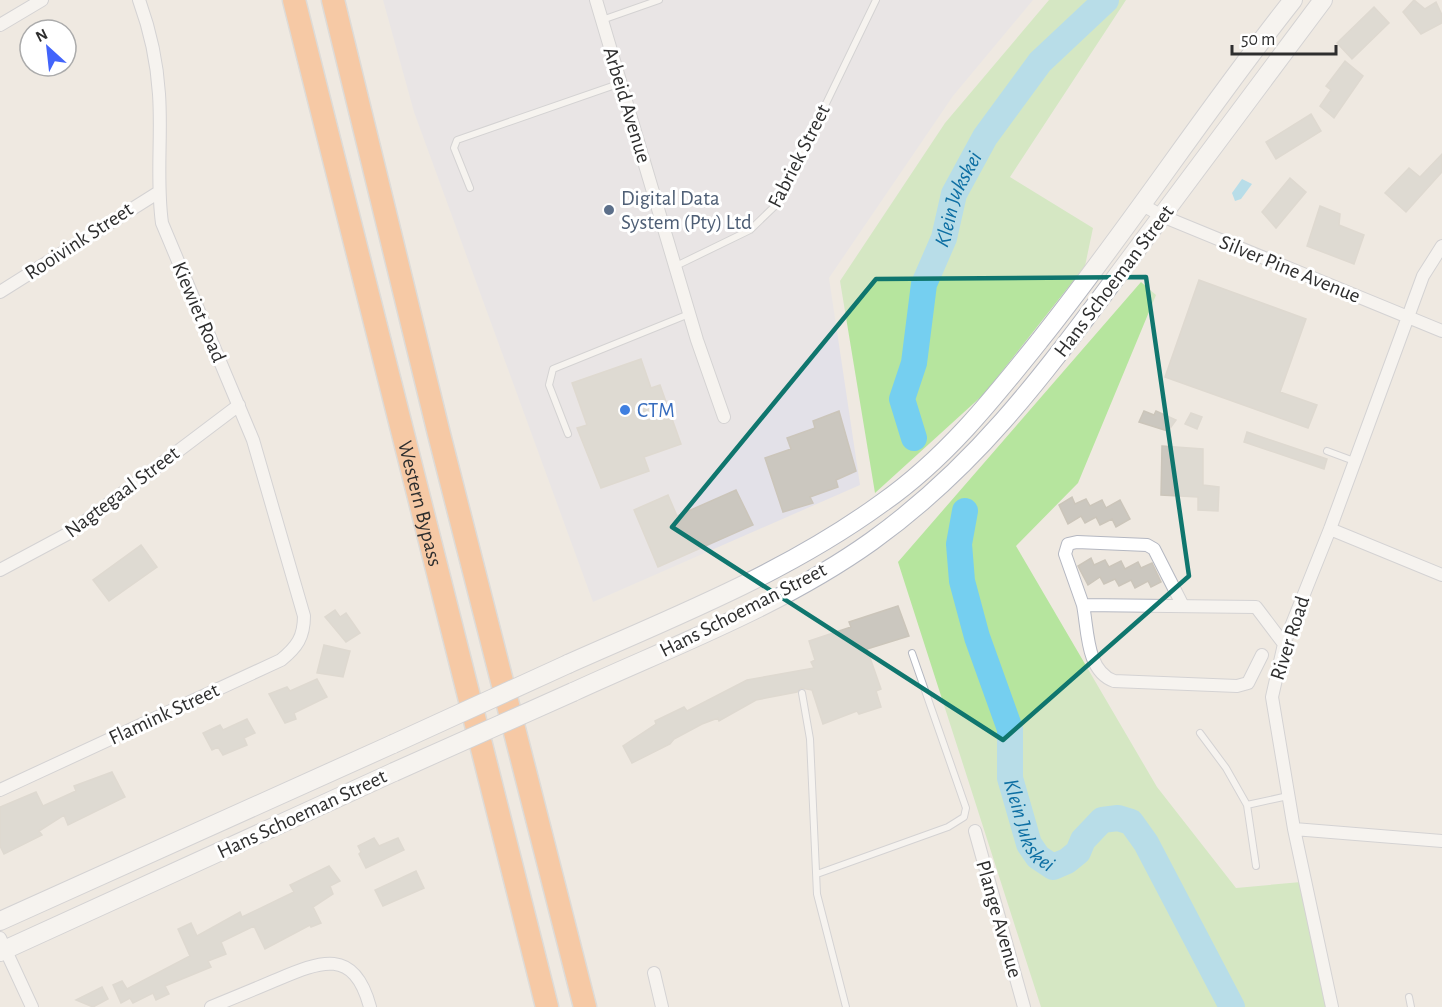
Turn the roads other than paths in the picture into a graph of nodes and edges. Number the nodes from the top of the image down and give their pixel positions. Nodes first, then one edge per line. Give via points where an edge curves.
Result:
1 (42, 0) edge
2 (139, 0) edge
3 (294, 0) edge
4 (333, 0) edge
5 (596, 0) edge
6 (659, 0) edge
7 (876, 0) edge
8 (1293, 0) edge
9 (1323, 0) edge
10 (602, 20) junction
11 (0, 25) edge
12 (621, 83) junction
13 (470, 188) dead end
14 (159, 192) junction
15 (1141, 204) junction
16 (1162, 216) junction
17 (1442, 246) edge
18 (675, 267) junction
19 (0, 292) edge
20 (689, 313) junction
21 (1408, 317) junction
22 (1442, 331) edge
23 (239, 405) junction
24 (724, 417) dead end
25 (568, 434) dead end
26 (1327, 451) dead end
27 (1355, 462) junction
28 (1330, 529) junction
29 (0, 570) edge
30 (1442, 575) edge
31 (1083, 605) junction
32 (1183, 606) junction
33 (303, 616) joint
34 (1284, 644) junction
35 (912, 653) dead end
36 (1262, 655) dead end
37 (802, 693) dead end
38 (1200, 733) dead end
39 (0, 790) edge
40 (1288, 796) junction
41 (1247, 805) junction
42 (1294, 829) junction
43 (975, 831) dead end
44 (1442, 841) edge
45 (1256, 866) dead end
46 (816, 873) junction
47 (0, 921) edge
48 (2, 946) edge
49 (654, 974) dead end
50 (1409, 998) dead end
51 (32, 1007) edge
52 (211, 1007) edge
53 (370, 1007) edge
54 (548, 1007) edge
55 (585, 1007) edge
56 (662, 1007) edge
57 (846, 1007) edge
58 (1024, 1007) edge
59 (1332, 1007) edge
60 (1411, 1007) edge

1 - 11 street
2 - 14 street, Kiewiet Road via 150,34 159,95
3 - 54 highway, Western Bypass
4 - 55 highway, Western Bypass
5 - 10 street, Arbeid Avenue
6 - 10 lane
7 - 18 lane, Fabriek Street via 778,203 750,230
8 - 15 main road, Hans Schoeman Street
9 - 16 main road, Hans Schoeman Street
10 - 12 street, Arbeid Avenue
12 - 13 lane via 457,140 454,148
12 - 18 street, Arbeid Avenue
14 - 19 street, Rooivink Street
14 - 23 street, Kiewiet Road via 166,236
15 - 16 street, Silver Pine Avenue
15 - 47 main road, Hans Schoeman Street, bridge via 1083,286 962,433 884,502 797,558
16 - 21 street, Silver Pine Avenue
16 - 48 main road, Hans Schoeman Street, bridge via 1029,393 966,463 900,520 839,562 762,605 573,692
17 - 21 street, River Road via 1428,266
18 - 20 street, Arbeid Avenue
20 - 24 street, Arbeid Avenue
20 - 25 lane via 553,369 549,385
21 - 22 street, Silver Pine Avenue
21 - 27 street, River Road
23 - 29 street, Nagtegaal Street via 71,532
23 - 33 street, Kiewiet Road via 253,440
26 - 27 lane
27 - 28 street, River Road
28 - 30 street
28 - 34 street, River Road
31 - 32 street
31 - 32 street via 1065,554 1068,544 1077,542 1147,545 1154,549
31 - 36 street via 1094,664 1105,678 1114,681 1238,686 1248,683
32 - 34 street via 1256,607
33 - 39 street, Flamink Street via 300,641 281,660
34 - 40 street, River Road via 1272,697
35 - 46 lane via 966,807 964,817
37 - 46 lane via 810,739
38 - 41 lane
40 - 41 lane
40 - 42 street, River Road
41 - 45 lane
42 - 44 street
42 - 59 street, River Road
43 - 58 street, Plange Avenue
46 - 57 lane via 817,894
48 - 51 street
49 - 56 street
50 - 60 lane
52 - 53 street via 305,967 327,962 344,965 356,975

